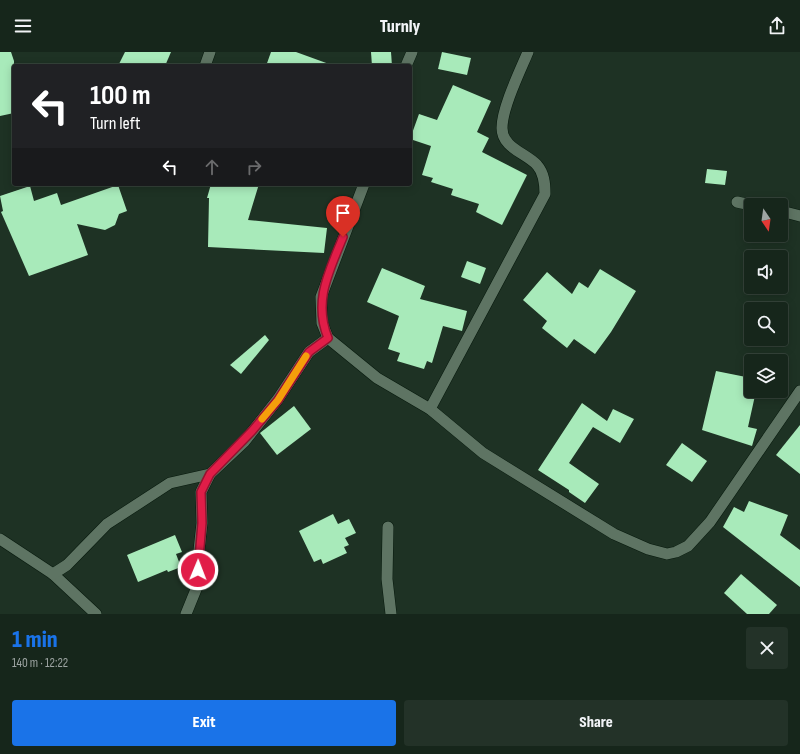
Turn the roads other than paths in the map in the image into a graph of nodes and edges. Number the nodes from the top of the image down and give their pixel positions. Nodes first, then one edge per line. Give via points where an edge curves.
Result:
1 (210, 52) edge
2 (412, 52) edge
3 (528, 52) edge
4 (206, 64) edge
5 (407, 64) edge
6 (363, 186) edge
7 (737, 202) dead end
8 (744, 204) edge
9 (788, 213) edge
10 (800, 216) edge
11 (328, 338) junction
12 (800, 391) edge
13 (430, 409) junction
14 (210, 474) junction
15 (388, 527) dead end
16 (0, 539) edge
17 (53, 574) junction
18 (96, 614) edge
19 (186, 614) edge
20 (391, 614) edge

1 - 4 street
2 - 5 street
3 - 13 street via 505,113 502,129 504,137 513,149 536,164 544,178 545,194
6 - 11 street via 321,297 322,323
7 - 8 street
9 - 10 street
11 - 13 street via 377,378
11 - 14 street via 309,352 278,400 248,436
12 - 13 street via 710,522 688,546 667,554 648,549 614,534 546,493 483,453
14 - 17 street via 170,483 107,524 67,564
14 - 19 street via 201,492 199,582
15 - 20 street via 387,579
16 - 17 street
17 - 18 street

